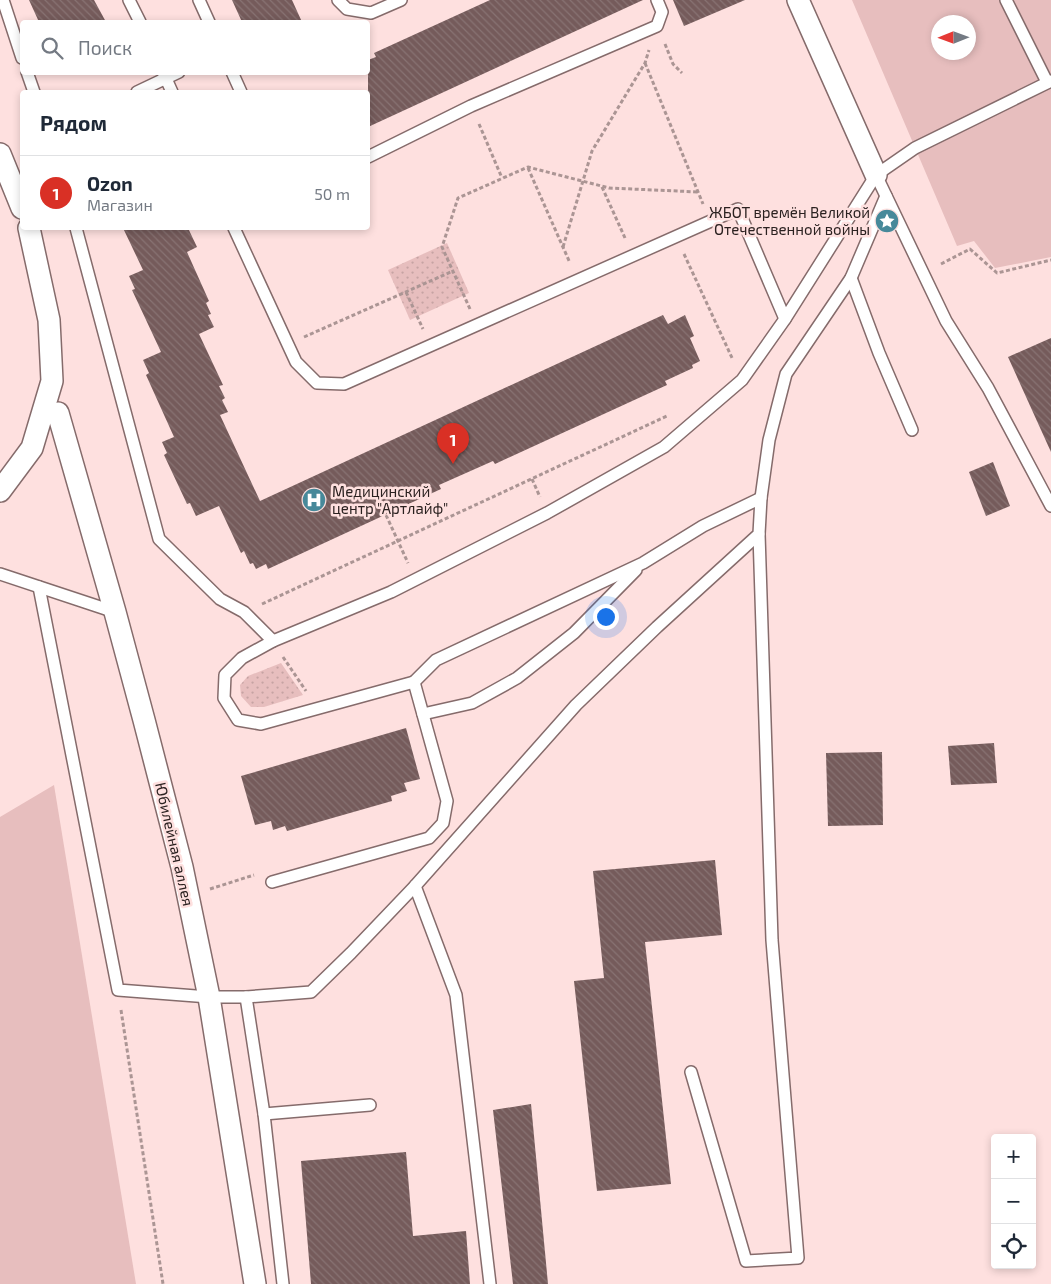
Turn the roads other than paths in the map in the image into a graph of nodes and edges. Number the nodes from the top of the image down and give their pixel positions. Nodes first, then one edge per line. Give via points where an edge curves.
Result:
1 (3, 0) edge
2 (130, 0) edge
3 (198, 0) edge
4 (338, 0) edge
5 (401, 0) edge
6 (657, 0) edge
7 (798, 0) edge
8 (1006, 0) edge
9 (139, 20) edge
10 (208, 20) edge
11 (20, 52) edge
12 (29, 75) edge
13 (233, 75) edge
14 (164, 76) edge
15 (1049, 82) edge
16 (33, 90) edge
17 (140, 90) edge
18 (171, 90) edge
19 (240, 90) edge
20 (0, 154) edge
21 (370, 157) edge
22 (876, 176) junction
23 (886, 196) junction
24 (20, 203) edge
25 (29, 230) edge
26 (77, 230) edge
27 (235, 230) edge
28 (851, 278) junction
29 (785, 319) junction
30 (58, 413) dead end
31 (912, 430) dead end
32 (0, 490) edge
33 (761, 498) junction
34 (1051, 506) edge
35 (758, 534) junction
36 (643, 563) junction
37 (0, 574) edge
38 (39, 587) junction
39 (115, 612) junction
40 (273, 641) junction
41 (414, 682) junction
42 (423, 714) junction
43 (272, 882) road end
44 (415, 886) junction
45 (209, 997) junction
46 (246, 997) junction
47 (691, 1072) dead end
48 (370, 1104) dead end
49 (264, 1114) junction
50 (255, 1284) edge
51 (283, 1284) edge
52 (490, 1284) edge

1 - 11 lane
2 - 9 lane
3 - 10 lane
4 - 5 lane via 347,9 371,13
6 - 21 lane via 662,12 657,26 471,106
7 - 22 street
8 - 15 lane
12 - 16 lane
13 - 19 lane
14 - 17 lane
14 - 18 lane
15 - 22 lane via 915,148
20 - 24 street
22 - 23 lane
22 - 29 lane
23 - 28 lane
23 - 34 lane via 946,321 988,388
25 - 32 street via 49,320 52,382 32,448
26 - 40 lane via 160,539 220,599 244,612
27 - 29 lane via 296,362 317,383 344,384 738,209
28 - 31 lane
28 - 33 lane via 786,374 769,440
29 - 40 lane via 742,380 664,447 547,513 416,580
30 - 39 street, Юбилейная аллея
33 - 35 lane
33 - 36 lane via 703,526
35 - 44 lane via 576,705
35 - 47 lane via 772,940 798,1258 746,1261
36 - 41 lane via 436,660
36 - 42 lane via 574,633 517,678 472,703
37 - 38 lane
38 - 39 lane
38 - 45 lane via 118,990
39 - 45 street, Юбилейная аллея via 182,867
40 - 41 lane via 242,658 225,675 224,698 238,720 262,724
41 - 42 lane
42 - 43 lane via 447,801 443,822 429,838
44 - 46 lane via 310,992
44 - 52 lane via 456,995
45 - 46 lane
45 - 50 street, Юбилейная аллея
46 - 49 lane
48 - 49 lane
49 - 51 lane

